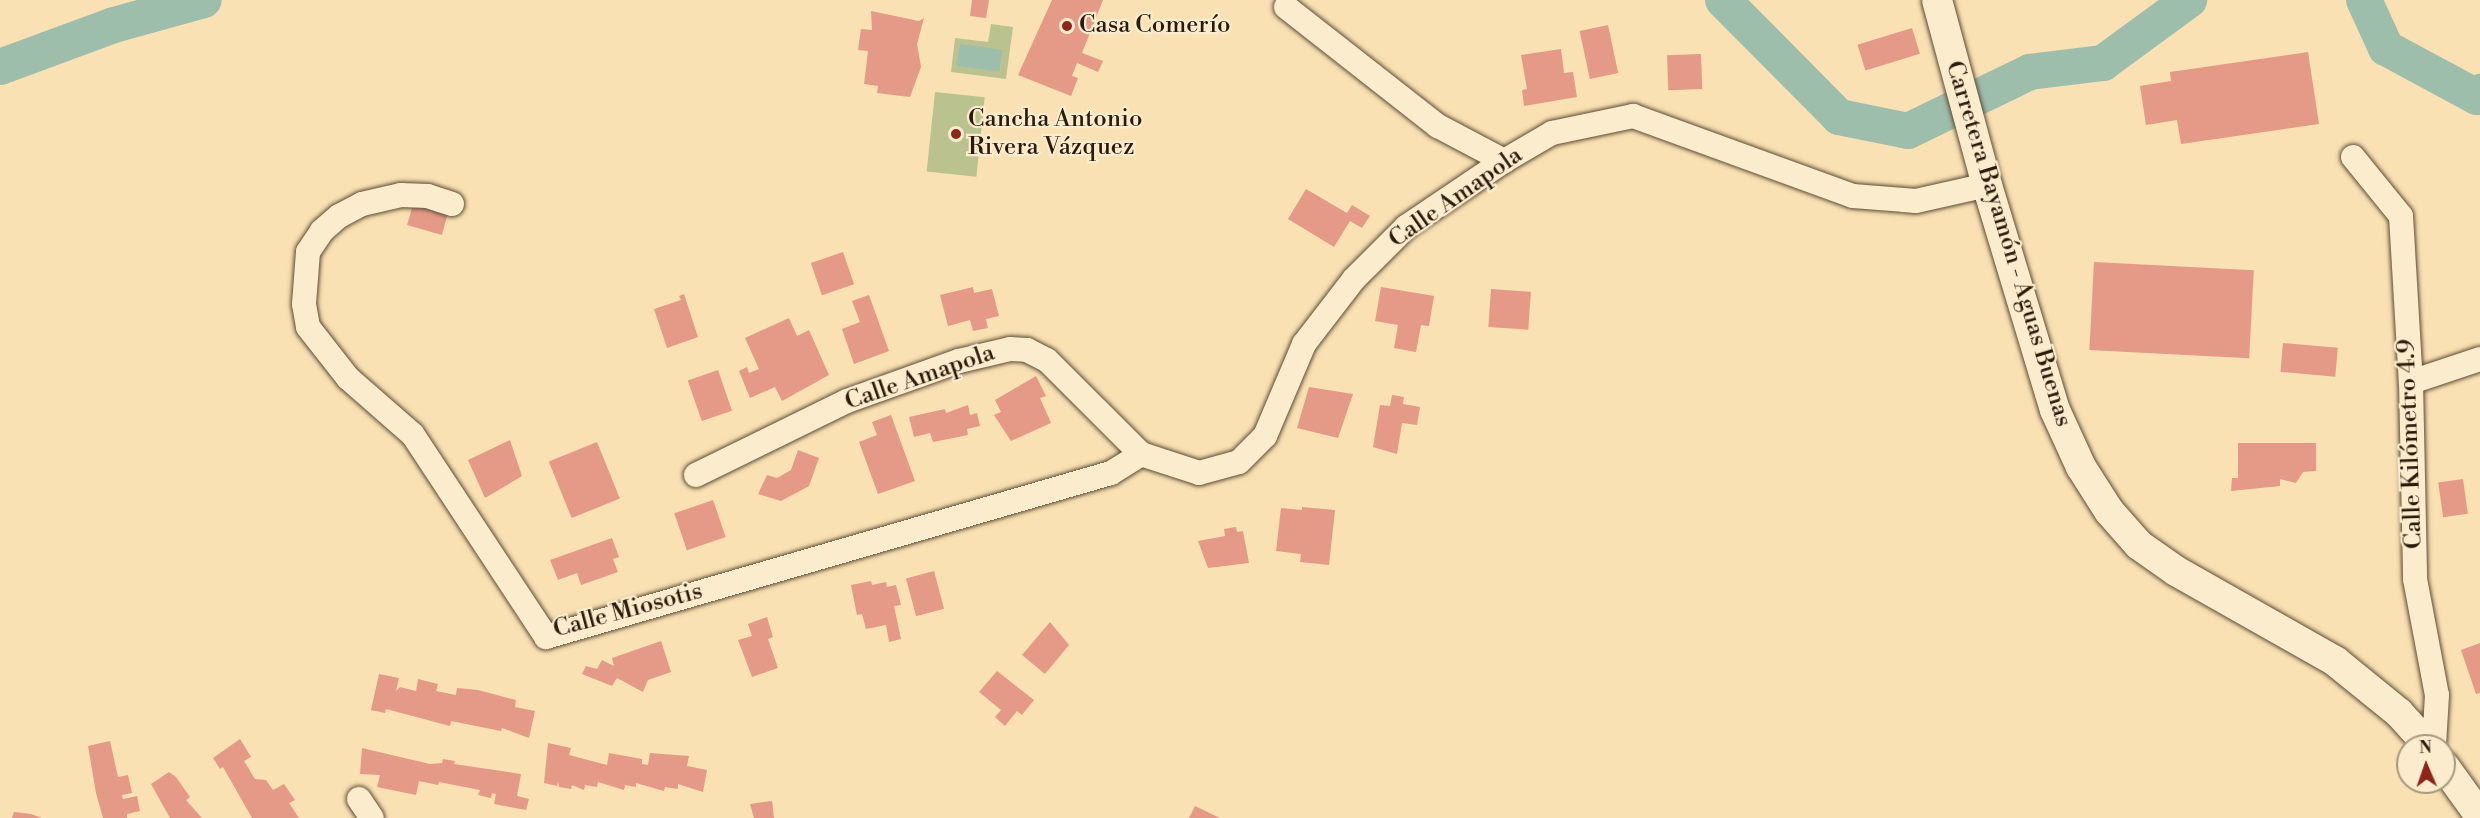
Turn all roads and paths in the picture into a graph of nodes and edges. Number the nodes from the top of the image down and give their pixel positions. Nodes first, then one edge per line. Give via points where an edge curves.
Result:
1 (1936, 0) edge
2 (1286, 7) dead end
3 (2353, 157) dead end
4 (1504, 161) junction
5 (1987, 185) junction
6 (452, 204) dead end
7 (2480, 358) edge
8 (2411, 382) junction
9 (1140, 454) junction
10 (696, 475) dead end
11 (2419, 734) edge
12 (2432, 734) edge
13 (2456, 783) edge
14 (2480, 816) edge

1 - 5 street, Carretera Bayamón - Aguas Buenas
2 - 4 street via 1438,126
3 - 8 street, Calle Kilómetro 4.9 via 2401,216
4 - 5 street, Calle Amapola via 1552,133 1633,116 1853,196 1916,201
4 - 9 street, Calle Amapola via 1406,227 1354,279 1304,344 1265,436 1239,462 1199,473
5 - 11 street, Carretera Bayamón - Aguas Buenas via 2055,410 2081,467 2109,511 2139,545 2176,571 2335,661
6 - 9 street, Calle Miosotis via 428,196 401,195 362,204 339,216 322,231 308,252 304,304 308,327 348,378 413,435 546,637 1111,472
7 - 8 street
8 - 12 street, Calle Kilómetro 4.9 via 2415,579 2437,695
9 - 10 street, Calle Amapola via 1047,360 1027,350 1010,349 958,361 847,401
13 - 14 street

